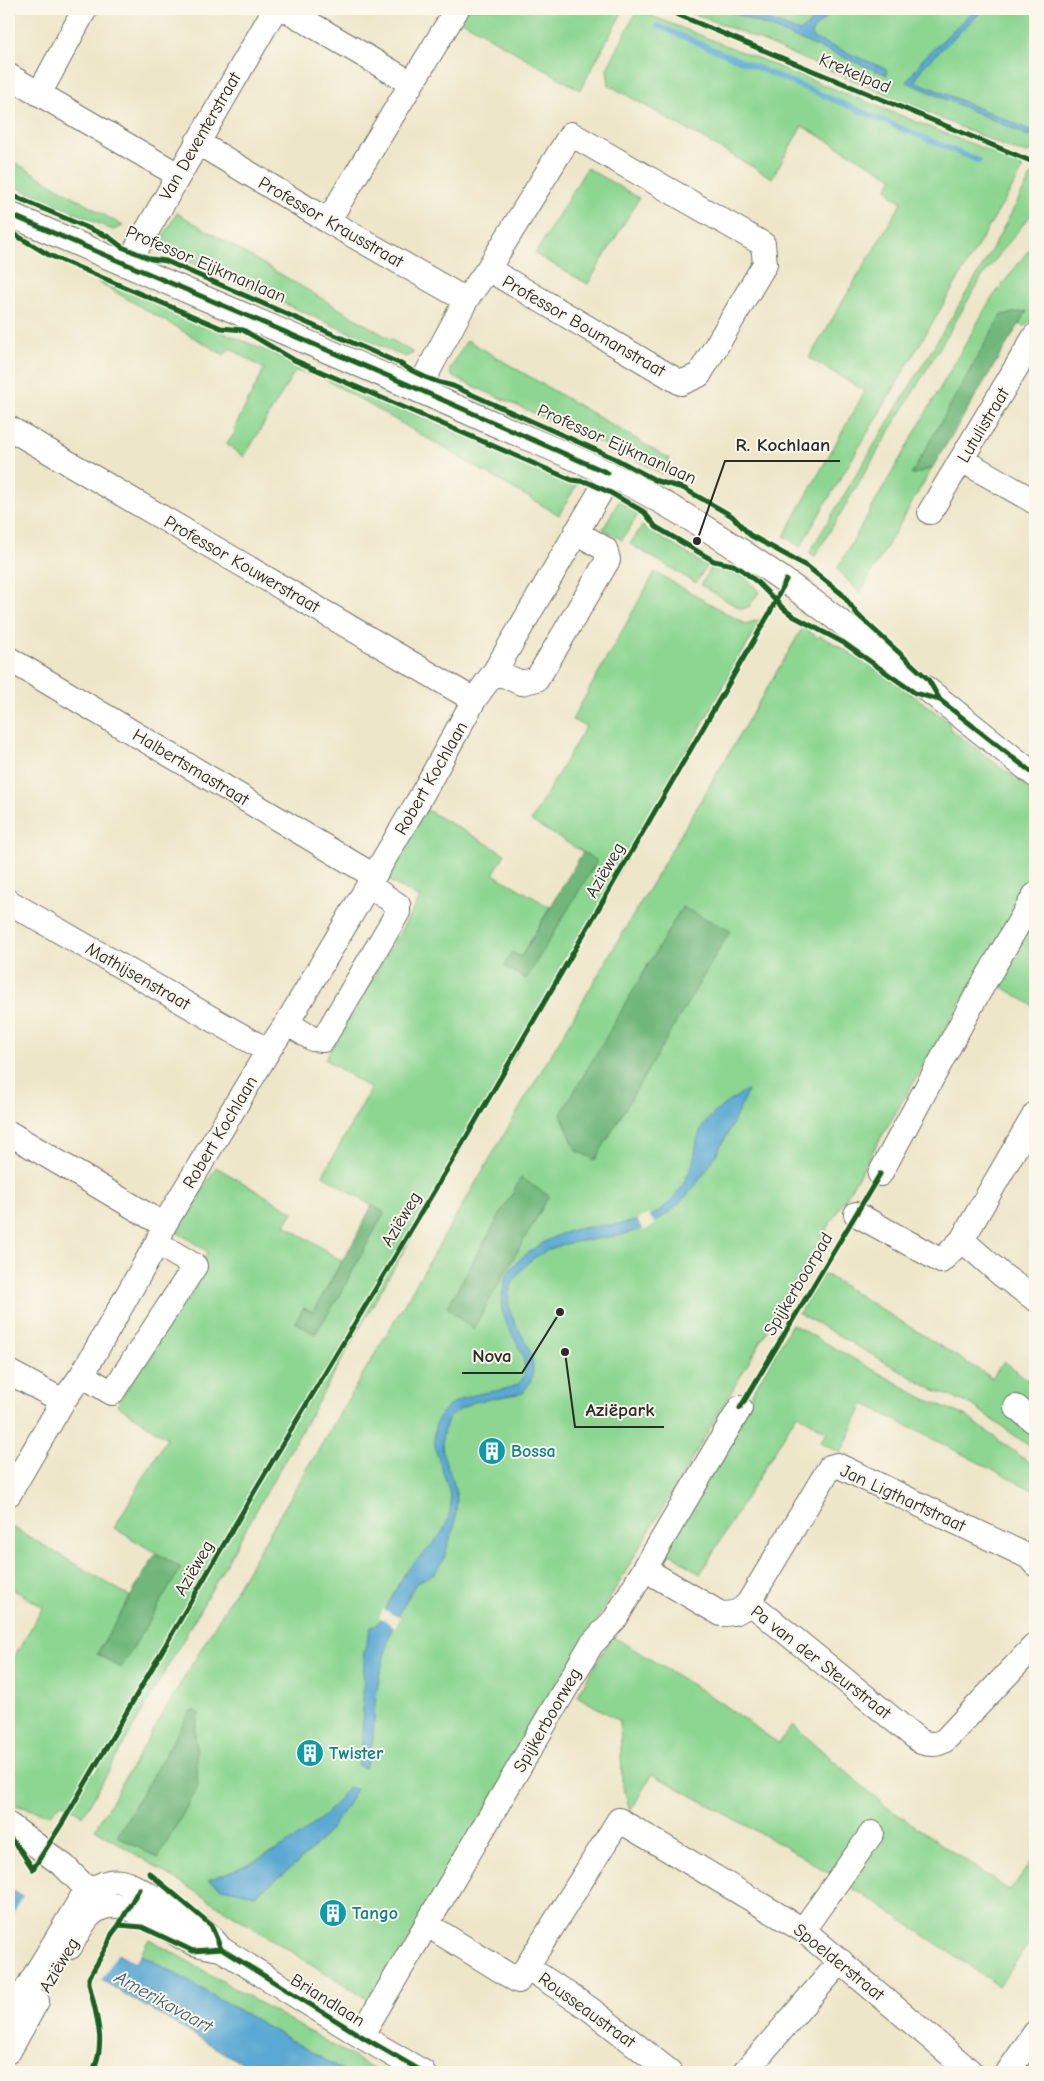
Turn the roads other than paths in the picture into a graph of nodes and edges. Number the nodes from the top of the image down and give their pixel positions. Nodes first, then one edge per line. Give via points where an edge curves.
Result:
1 (85, 9) edge
2 (275, 9) edge
3 (285, 9) edge
4 (457, 9) edge
5 (9, 76) edge
6 (411, 83) junction
7 (39, 94) junction
8 (197, 142) junction
9 (178, 175) junction
10 (9, 214) edge
11 (328, 221) junction
12 (127, 264) junction
13 (488, 269) junction
14 (466, 300) junction
15 (1035, 336) edge
16 (418, 390) junction
17 (9, 428) edge
18 (962, 460) junction
19 (608, 473) junction
20 (1035, 502) edge
21 (930, 512) dead end
22 (576, 532) junction
23 (9, 659) edge
24 (495, 671) junction
25 (474, 700) junction
26 (1035, 775) edge
27 (371, 880) junction
28 (1035, 895) edge
29 (9, 902) edge
30 (288, 1023) junction
31 (268, 1051) junction
32 (1035, 1114) edge
33 (9, 1133) edge
34 (880, 1174) dead end
35 (856, 1214) dead end
36 (160, 1234) junction
37 (962, 1240) junction
38 (1035, 1299) edge
39 (9, 1372) edge
40 (82, 1375) junction
41 (62, 1401) junction
42 (1016, 1407) dead end
43 (740, 1408) dead end
44 (1035, 1422) edge
45 (9, 1494) edge
46 (1035, 1564) edge
47 (658, 1577) dead end
48 (749, 1602) junction
49 (1035, 1644) edge
50 (619, 1820) joint
51 (9, 1825) edge
52 (872, 1833) dead end
53 (89, 1891) junction
54 (106, 1907) junction
55 (74, 1924) junction
56 (803, 1930) junction
57 (439, 1932) dead end
58 (221, 1949) junction
59 (54, 1957) junction
60 (841, 1962) junction
61 (527, 1967) junction
62 (9, 2018) edge
63 (1035, 2033) edge
64 (361, 2036) junction
65 (9, 2051) edge
66 (422, 2072) edge
67 (670, 2072) edge
68 (745, 2072) edge
69 (971, 2072) edge
70 (1008, 2072) edge

1 - 7 street
2 - 8 street, Van Deventerstraat
3 - 6 street
4 - 6 street
5 - 7 street
6 - 11 street
7 - 9 street
8 - 9 street, Van Deventerstraat
8 - 11 street, Professor Krausstraat
9 - 12 street, Van Deventerstraat
10 - 12 street, Professor Eijkmanlaan
11 - 14 street, Professor Krausstraat
12 - 16 street, Professor Eijkmanlaan
13 - 13 street, Professor Boumanstraat via 571,134 763,244 765,264 699,376 681,383
13 - 14 street
14 - 16 street
15 - 18 street, Lutulistraat
16 - 19 street, Professor Eijkmanlaan
17 - 25 street, Professor Kouwerstraat
18 - 20 street
18 - 21 street, Lutulistraat
19 - 22 street, Robert Kochlaan
19 - 26 street, Professor Eijkmanlaan via 750,555 806,594
22 - 24 street, Robert Kochlaan
22 - 24 street via 605,549 608,560 537,679 521,683
23 - 27 street, Halbertsmastraat
24 - 25 street, Robert Kochlaan
25 - 27 street, Robert Kochlaan
27 - 30 street, Robert Kochlaan
27 - 30 street via 398,905 398,912 323,1040 313,1039
28 - 34 street
29 - 31 street, Mathijsenstraat
30 - 31 street, Robert Kochlaan
31 - 36 street, Robert Kochlaan
32 - 37 street
33 - 36 street
35 - 37 street via 941,1261
36 - 40 street, Robert Kochlaan
36 - 40 street via 195,1266 112,1393
37 - 38 street
39 - 41 street
40 - 41 street, Robert Kochlaan
41 - 45 street, Robert Kochlaan
42 - 44 street
43 - 64 street, Spijkerboorweg via 615,1619 592,1645
46 - 48 street, Jan Ligthartstraat via 1029,1558 837,1465 830,1467
47 - 48 street, Pa van der Steurstraat via 721,1614 742,1610
48 - 49 street, Pa van der Steurstraat via 921,1742 929,1744 945,1740
50 - 56 street, Spoelderstraat
50 - 61 street, Rousseaustraat
51 - 53 street via 64,1866
52 - 56 street
53 - 54 street
53 - 55 street, Aziëweg via 81,1899
53 - 58 street, Briandlaan via 109,1882 123,1882 139,1889 204,1930
54 - 55 street, Aziëweg
54 - 58 street, Briandlaan via 130,1907 192,1943
55 - 59 street, Aziëweg
56 - 60 street, Spoelderstraat
57 - 61 street, Rousseaustraat via 518,1981
58 - 64 street, Briandlaan
59 - 62 street, Aziëweg
59 - 65 street, Aziëweg
60 - 68 street
60 - 69 street, Spoelderstraat
61 - 67 street, Rousseaustraat via 590,2009
63 - 70 street
64 - 66 street, Briandlaan

